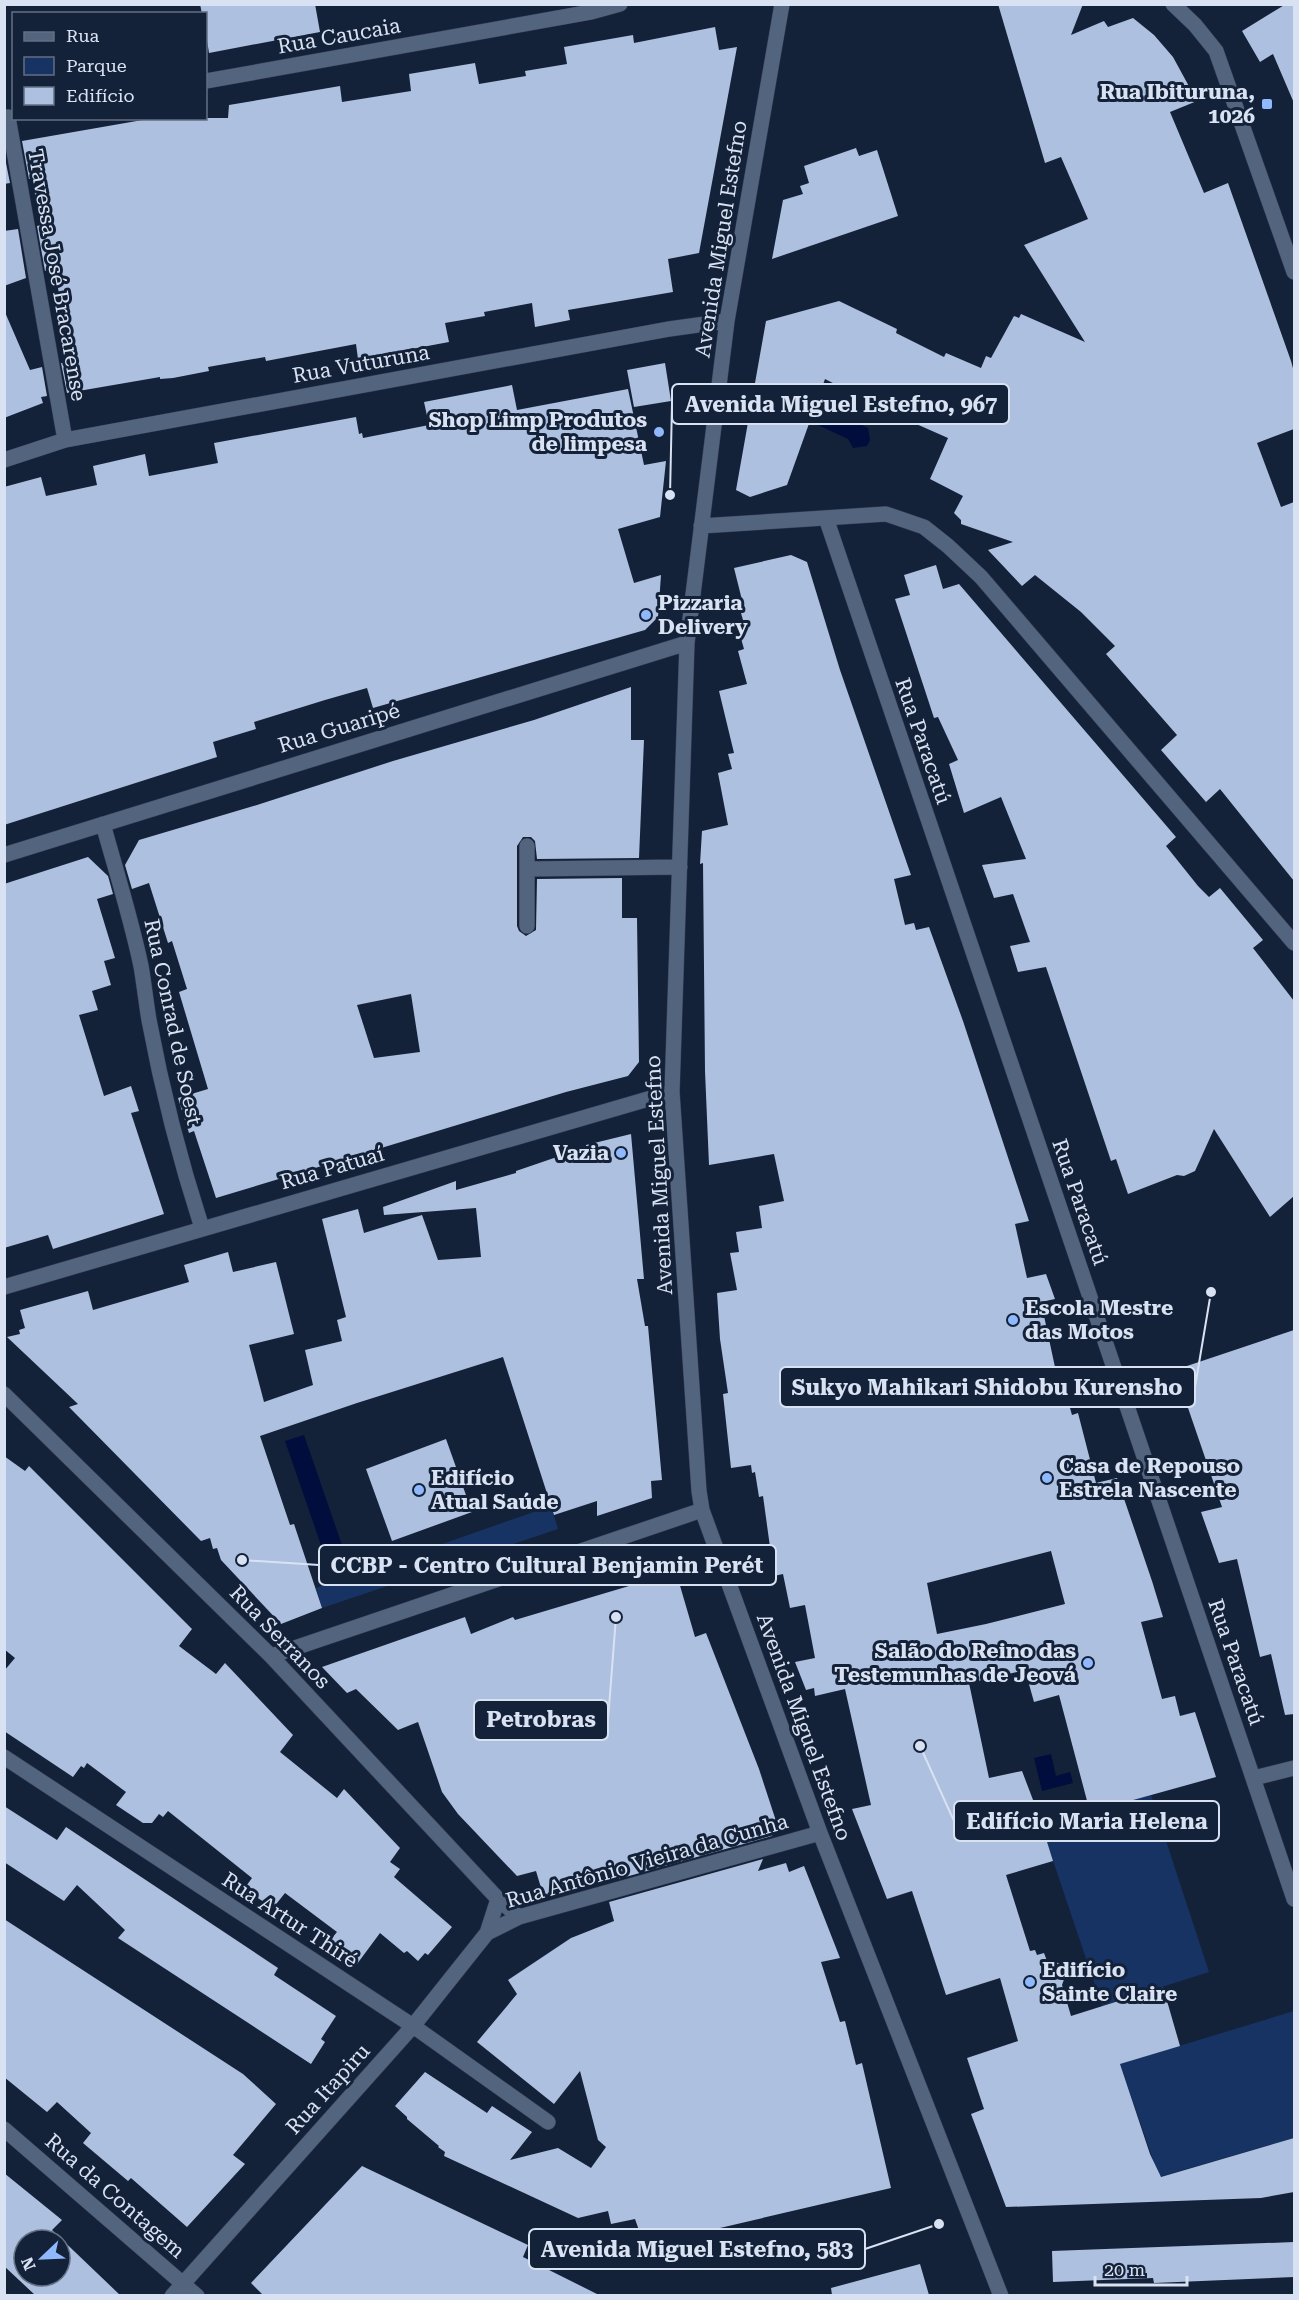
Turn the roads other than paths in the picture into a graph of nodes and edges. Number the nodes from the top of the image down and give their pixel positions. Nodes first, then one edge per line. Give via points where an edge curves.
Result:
1 (621, 4) edge
2 (782, 4) edge
3 (1173, 4) edge
4 (207, 81) edge
5 (9, 117) edge
6 (1294, 272) edge
7 (727, 321) junction
8 (65, 440) junction
9 (4, 460) edge
10 (826, 518) junction
11 (700, 526) junction
12 (687, 643) junction
13 (102, 824) junction
14 (527, 846) dead end
15 (4, 855) edge
16 (680, 867) junction
17 (527, 869) junction
18 (527, 926) dead end
19 (1294, 943) edge
20 (672, 1092) junction
21 (202, 1228) junction
22 (4, 1287) edge
23 (4, 1394) edge
24 (702, 1510) junction
25 (271, 1656) junction
26 (4, 1757) edge
27 (1294, 1768) edge
28 (1254, 1778) junction
29 (820, 1833) junction
30 (498, 1899) junction
31 (1294, 1899) edge
32 (519, 1917) junction
33 (487, 1933) junction
34 (413, 2026) junction
35 (548, 2122) dead end
36 (4, 2129) edge
37 (184, 2283) junction
38 (172, 2295) edge
39 (197, 2295) edge
40 (1001, 2295) edge

1 - 4 street, Rua Caucaia
2 - 7 street, Avenida Miguel Estefno
3 - 6 street via 1216,51
5 - 8 street, Travessa José Bracarense
7 - 8 street, Rua Vuturuna
7 - 11 street, Avenida Miguel Estefno
8 - 9 street, Rua Vuturuna
10 - 11 street
10 - 19 street via 886,514 924,527 948,546 981,577
10 - 28 street, Rua Paracatú
11 - 12 street, Avenida Miguel Estefno
12 - 13 street, Rua Guaripé
12 - 16 street, Avenida Miguel Estefno
13 - 15 street, Rua Guaripé
13 - 21 street, Rua Conrad de Soest via 141,966 167,1105
14 - 17 street
16 - 17 street
16 - 20 street, Avenida Miguel Estefno
17 - 18 street
20 - 21 street, Rua Patuaí
20 - 24 street, Avenida Miguel Estefno
21 - 22 street, Rua Patuaí
23 - 25 street, Rua Serranos
24 - 25 street
24 - 29 street, Avenida Miguel Estefno
25 - 30 street, Rua Serranos
26 - 34 street, Rua Artur Thiré
27 - 28 street
28 - 31 street, Rua Paracatú
29 - 32 street, Rua Antônio Vieira da Cunha
29 - 40 street, Avenida Miguel Estefno
30 - 32 street, Rua Serranos
30 - 33 street, Rua Itapiru
32 - 33 street, Rua Antônio Vieira da Cunha
33 - 34 street, Rua Itapiru
34 - 35 street, Rua Artur Thiré
34 - 37 street, Rua Itapiru
36 - 37 street, Rua da Contagem
37 - 38 street, Rua Itapiru
37 - 39 street, Rua da Contagem

